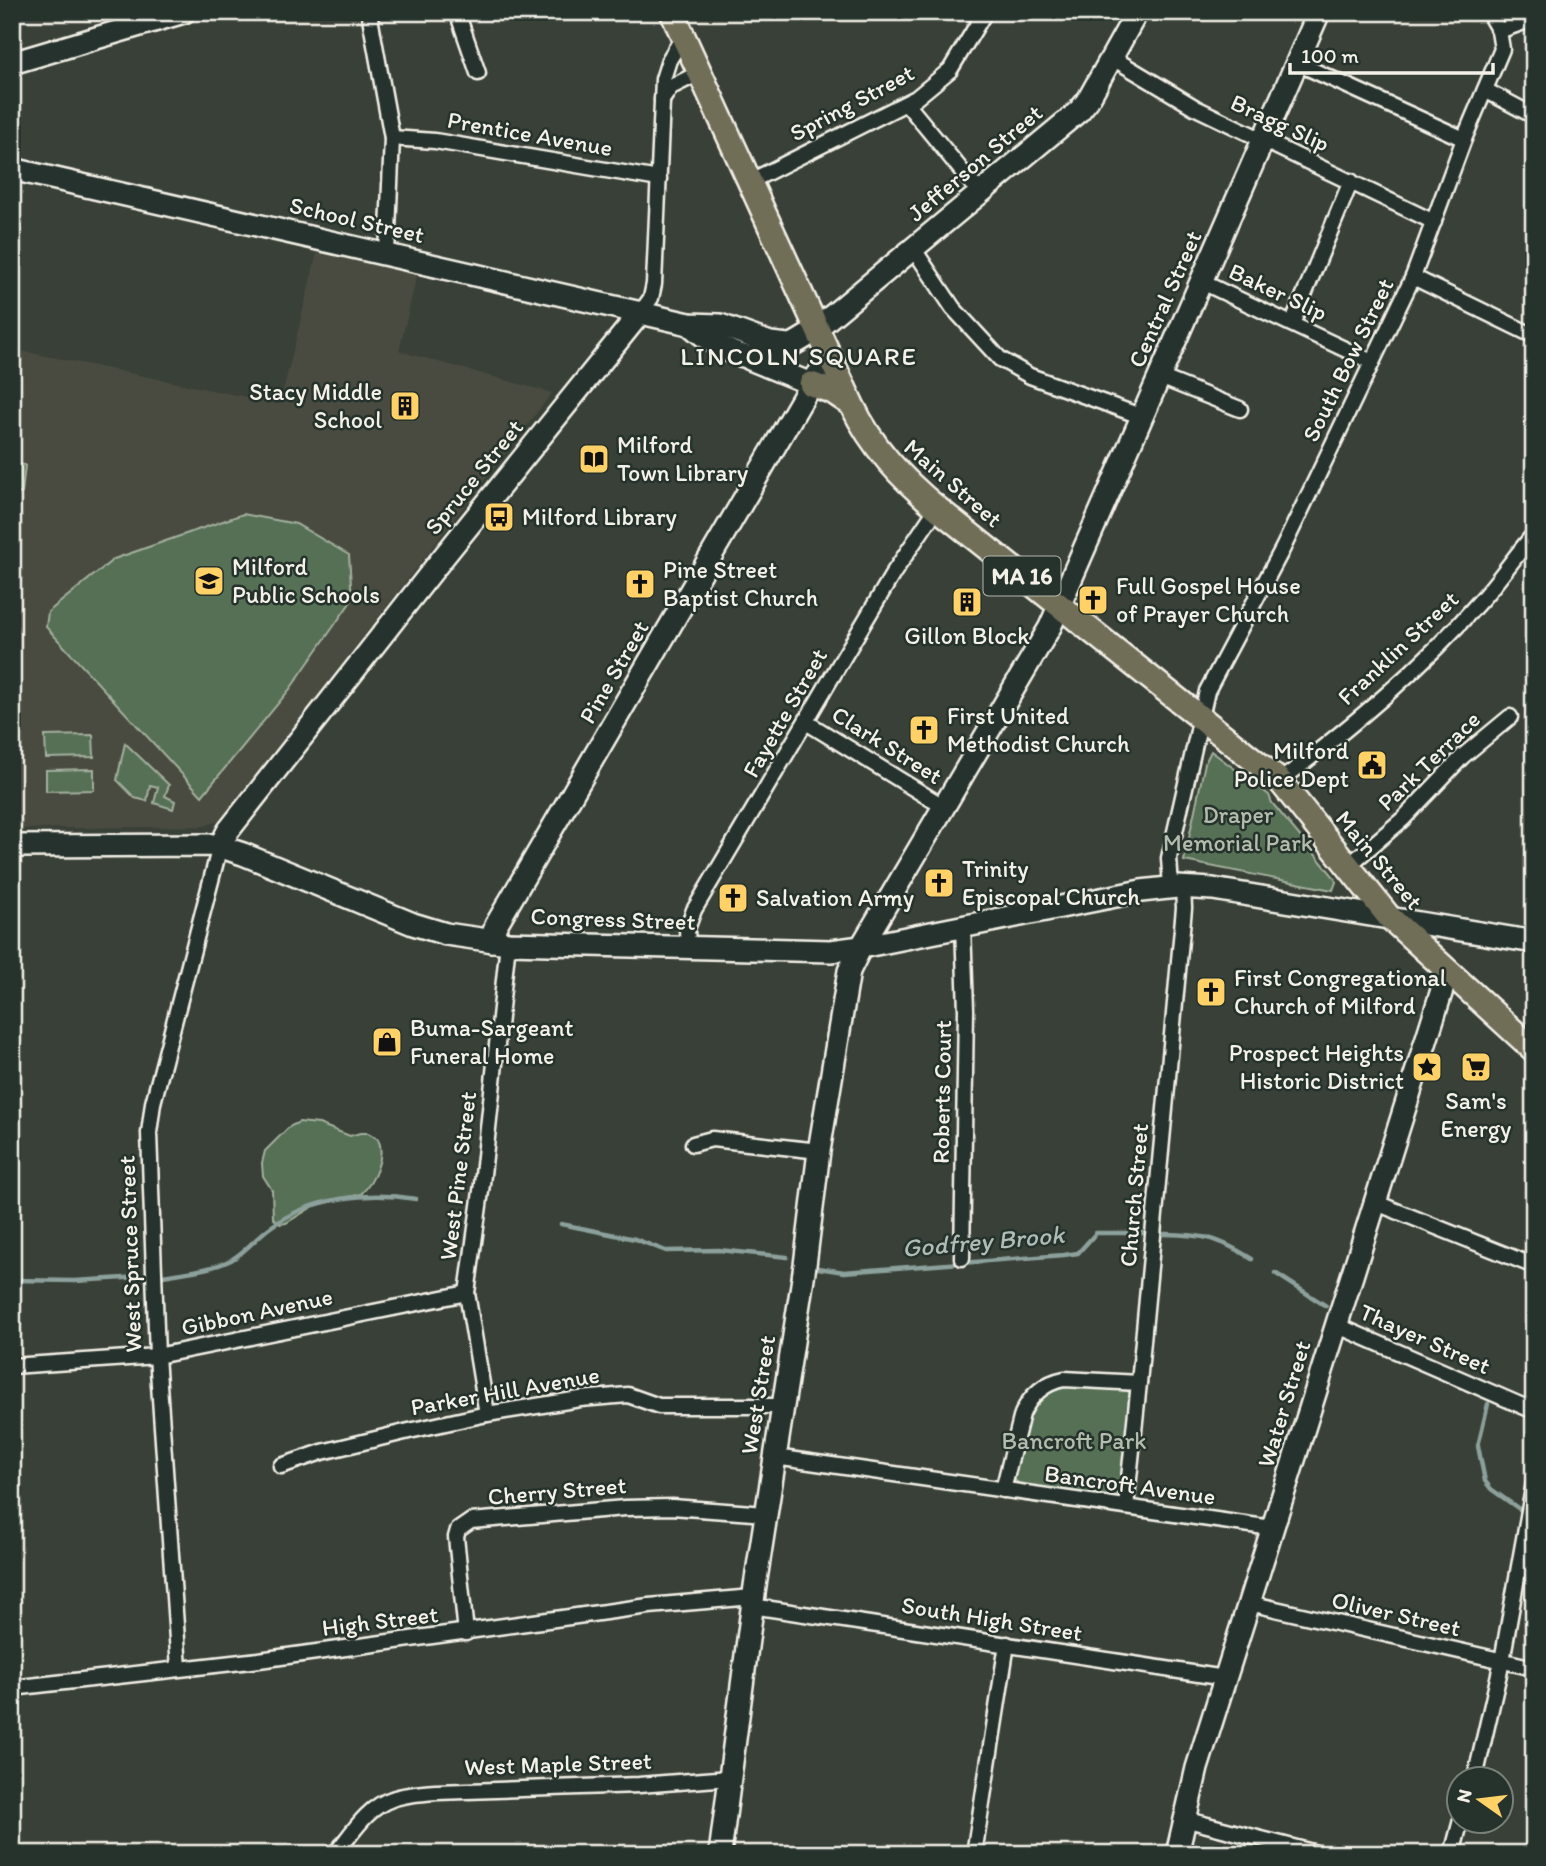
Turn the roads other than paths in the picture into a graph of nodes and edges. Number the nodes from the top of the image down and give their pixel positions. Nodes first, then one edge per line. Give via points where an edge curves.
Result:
1 (184, 12) edge
2 (369, 12) edge
3 (457, 12) edge
4 (672, 12) edge
5 (985, 12) edge
6 (1137, 12) edge
7 (1319, 12) edge
8 (1488, 12) edge
9 (1534, 22) edge
10 (1499, 31) junction
11 (683, 37) junction
12 (1111, 57) junction
13 (12, 63) edge
14 (1297, 63) junction
15 (478, 74) dead end
16 (699, 74) junction
17 (1485, 90) junction
18 (662, 101) junction
19 (907, 104) junction
20 (1534, 116) edge
21 (392, 138) junction
22 (1464, 139) junction
23 (1263, 140) junction
24 (12, 169) edge
25 (659, 179) junction
26 (1351, 181) junction
27 (749, 182) junction
28 (980, 193) junction
29 (1434, 222) junction
30 (913, 248) junction
31 (387, 254) junction
32 (1413, 277) junction
33 (1202, 282) junction
34 (641, 312) junction
35 (689, 324) junction
36 (1292, 324) junction
37 (817, 330) junction
38 (1534, 336) edge
39 (788, 345) junction
40 (741, 355) junction
41 (831, 361) junction
42 (1372, 362) junction
43 (1160, 377) junction
44 (811, 384) junction
45 (852, 405) junction
46 (1240, 409) dead end
47 (1143, 417) junction
48 (937, 508) junction
49 (1534, 534) edge
50 (1060, 607) junction
51 (1510, 717) dead end
52 (1201, 718) junction
53 (806, 722) junction
54 (1280, 781) junction
55 (944, 807) junction
56 (12, 846) edge
57 (220, 846) junction
58 (1348, 866) junction
59 (1177, 887) junction
60 (1389, 917) junction
61 (962, 926) junction
62 (500, 942) junction
63 (1534, 942) edge
64 (688, 947) junction
65 (861, 947) junction
66 (1448, 971) junction
67 (1534, 1051) edge
68 (693, 1144) dead end
69 (819, 1151) junction
70 (1374, 1202) junction
71 (962, 1258) dead end
72 (1534, 1266) edge
73 (467, 1293) junction
74 (1336, 1325) junction
75 (157, 1356) junction
76 (12, 1366) edge
77 (1139, 1384) junction
78 (783, 1406) junction
79 (1534, 1411) edge
80 (487, 1415) junction
81 (775, 1457) junction
82 (281, 1466) dead end
83 (1534, 1483) edge
84 (1003, 1490) junction
85 (1126, 1507) junction
86 (766, 1514) junction
87 (1272, 1528) junction
88 (753, 1602) junction
89 (1249, 1603) junction
90 (466, 1633) junction
91 (1007, 1644) junction
92 (1502, 1661) junction
93 (179, 1668) junction
94 (1534, 1668) edge
95 (1226, 1678) junction
96 (12, 1688) edge
97 (1478, 1764) edge
98 (730, 1778) junction
99 (1184, 1819) junction
100 (1457, 1834) edge
101 (335, 1854) edge
102 (720, 1854) edge
103 (974, 1854) edge
104 (1177, 1854) edge
105 (1321, 1854) edge
106 (1452, 1854) edge

1 - 13 main road
2 - 21 street
3 - 15 street
4 - 11 main road, Main Street / MA 16
5 - 19 street, Spring Street via 950,70
6 - 12 main road, Jefferson Street
7 - 14 main road, Central Street
8 - 10 street
9 - 10 street
10 - 17 street, South Bow Street via 1502,49
11 - 16 main road, Main Street / MA 16
11 - 18 street, Spruce Street via 665,69
12 - 23 street, Bragg Slip via 1196,108
12 - 28 main road, Jefferson Street via 1082,108
14 - 22 street
14 - 23 main road, Central Street
16 - 18 street via 671,87
16 - 27 main road, Main Street / MA 16
17 - 20 street
17 - 22 street, South Bow Street
18 - 25 street, Spruce Street
19 - 27 street, Spring Street
19 - 28 street
21 - 25 street, Prentice Avenue via 435,141
21 - 31 street
22 - 29 street, South Bow Street
23 - 26 street, Bragg Slip
23 - 33 main road, Central Street
24 - 31 main road, School Street
25 - 34 street, Spruce Street via 654,284
26 - 29 street, Bragg Slip
26 - 36 street
27 - 37 main road, Main Street / MA 16
28 - 30 main road, Jefferson Street
29 - 32 street, South Bow Street
30 - 37 main road, Jefferson Street
30 - 47 street via 953,308 1000,359 1030,376
31 - 34 main road, School Street
32 - 38 street
32 - 42 street, South Bow Street
33 - 36 street, Baker Slip
33 - 43 main road, Central Street
34 - 35 main road, School Street
34 - 57 main road, Spruce Street via 440,560
35 - 39 main road, School Street via 720,325
35 - 40 main road, School Street
36 - 42 street, Baker Slip
37 - 39 main road
37 - 41 main road, Main Street / MA 16
39 - 40 main road via 765,357
40 - 44 main road, School Street
41 - 44 main road, Pine Street
41 - 45 main road, Main Street / MA 16
42 - 52 street, South Bow Street via 1283,548 1207,691
43 - 46 street
43 - 47 main road, Central Street
44 - 45 main road
44 - 62 main road, Pine Street via 496,925
45 - 48 main road, Main Street / MA 16 via 887,461
47 - 50 main road, Central Street
48 - 50 main road, Main Street / MA 16
48 - 53 street, Fayette Street
49 - 54 street, Franklin Street via 1480,601 1423,660 1377,704
50 - 52 main road, Main Street / MA 16
50 - 55 main road, Central Street
51 - 58 street, Park Terrace
52 - 54 main road, Main Street / MA 16
52 - 59 street, South Bow Street via 1169,858
53 - 55 street, Clark Street
53 - 64 street, Fayette Street via 694,910 687,929
54 - 58 main road, Main Street / MA 16
55 - 65 main road, West Street
56 - 57 main road, Congress Street
57 - 62 main road, Congress Street via 413,924
57 - 75 street, West Spruce Street via 150,1123
58 - 60 main road, Main Street / MA 16
59 - 60 main road, Congress Street
59 - 61 main road, Congress Street
59 - 77 street, Church Street via 1184,908
60 - 63 main road, Congress Street
60 - 66 main road, Main Street / MA 16
61 - 65 main road, Congress Street
61 - 71 street, Roberts Court via 966,1010
62 - 64 main road, Congress Street
62 - 73 street, West Pine Street via 482,1184
64 - 65 main road, Congress Street via 797,952
65 - 69 main road, West Street via 849,971
66 - 67 main road, Main Street / MA 16
66 - 70 main road, Water Street
68 - 69 street via 712,1139
69 - 78 main road, West Street
70 - 72 street
70 - 74 main road, Water Street
73 - 75 street, Gibbon Avenue
73 - 80 street, West Pine Street
74 - 79 street, Thayer Street
74 - 87 main road, Water Street
75 - 76 street, Gibbon Avenue
75 - 93 street, West Spruce Street
77 - 84 street via 1064,1380 1041,1389 1024,1410
77 - 85 street, Church Street
78 - 80 street, Parker Hill Avenue via 659,1406 628,1395 612,1395
78 - 81 main road, West Street
80 - 82 street, Parker Hill Avenue via 335,1449
81 - 84 street, Bancroft Avenue
81 - 86 main road, West Street
83 - 92 street
84 - 85 street, Bancroft Avenue
85 - 87 street, Bancroft Avenue
86 - 88 main road, West Street
86 - 90 street, Cherry Street via 625,1508 471,1521 456,1537
87 - 89 main road, Water Street
88 - 90 street, High Street via 649,1605
88 - 91 street, South High Street
88 - 98 main road, West Street
89 - 92 street, Oliver Street
89 - 95 main road, Water Street
90 - 93 street, High Street
91 - 95 street, South High Street
91 - 103 street
92 - 94 street, Oliver Street
92 - 97 street
93 - 96 street, High Street
95 - 99 main road, Water Street
98 - 101 street, West Maple Street via 437,1792 389,1800 375,1807
98 - 102 main road, West Street
99 - 104 main road, Water Street
99 - 105 street
100 - 106 street

